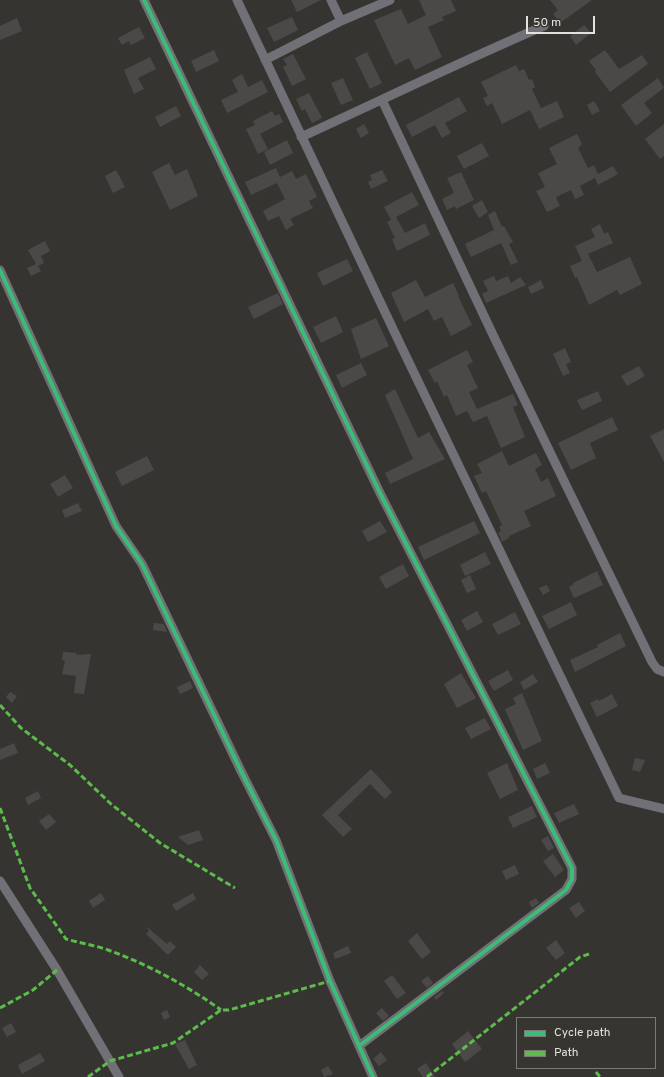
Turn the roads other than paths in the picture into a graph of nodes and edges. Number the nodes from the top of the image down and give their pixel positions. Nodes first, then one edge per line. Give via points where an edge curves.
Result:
1 (144, 0) edge
2 (237, 0) edge
3 (331, 0) edge
4 (390, 0) edge
5 (341, 21) junction
6 (544, 26) dead end
7 (265, 60) junction
8 (382, 100) junction
9 (301, 137) junction
10 (0, 270) edge
11 (664, 672) edge
12 (664, 809) edge
13 (0, 881) edge
14 (358, 1046) junction
15 (119, 1077) edge
16 (373, 1077) edge

1 - 14 street via 381,495 572,868 572,879 566,890
2 - 7 street
3 - 5 street
4 - 5 street
5 - 7 street
6 - 8 street via 458,62
7 - 9 street
8 - 9 street
8 - 11 street via 581,520 652,662
9 - 12 street via 326,184 619,798
10 - 14 street via 116,526 142,564 276,840
13 - 15 street via 57,970
14 - 16 street

